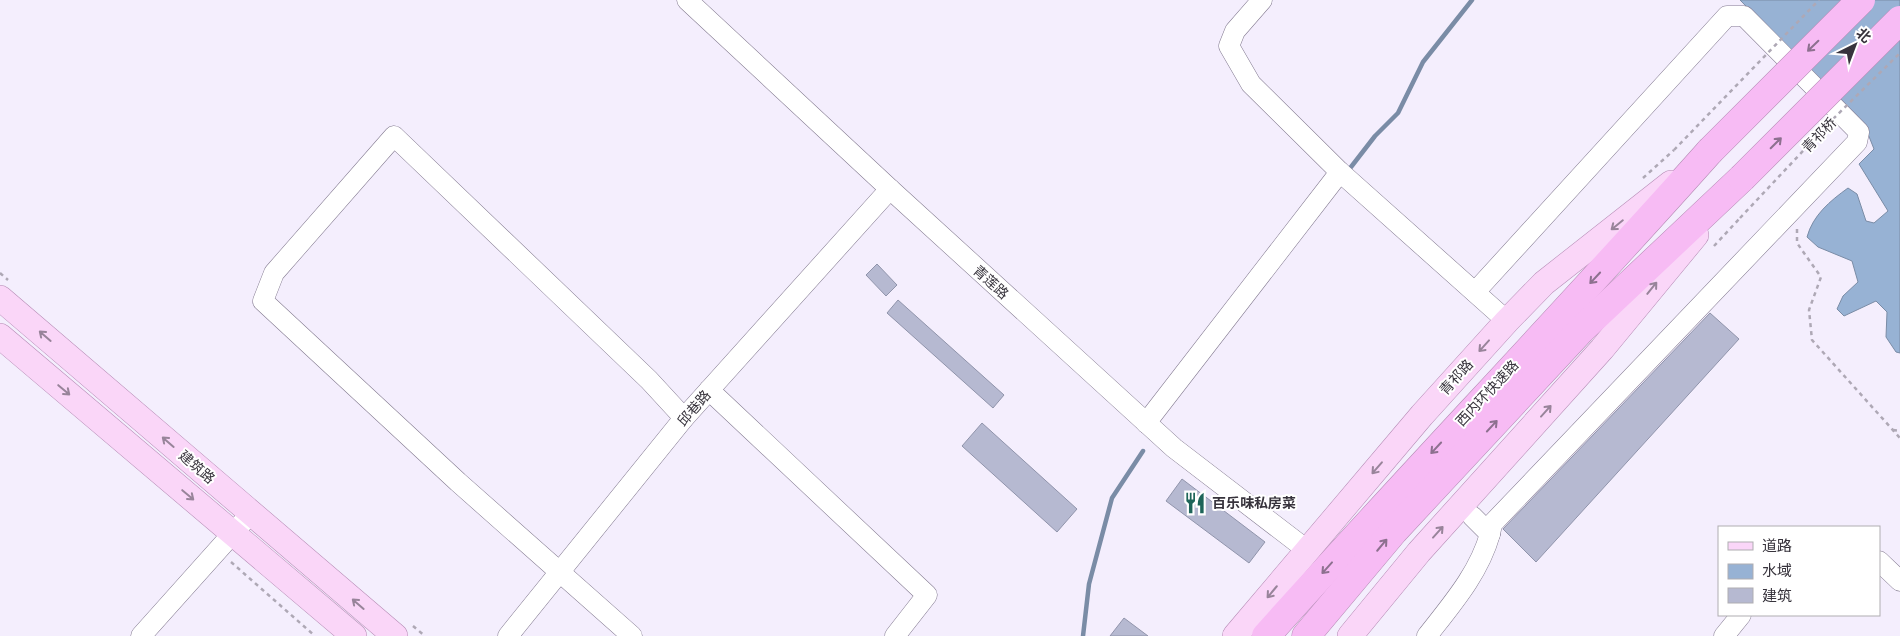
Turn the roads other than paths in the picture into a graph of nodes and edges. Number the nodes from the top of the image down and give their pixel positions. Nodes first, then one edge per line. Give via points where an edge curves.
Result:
1 (687, 0) edge
2 (1262, 0) edge
3 (1861, 0) edge
4 (1900, 20) edge
5 (1710, 151) junction
6 (1340, 172) junction
7 (1742, 178) junction
8 (890, 189) junction
9 (1475, 292) junction
10 (0, 298) edge
11 (1507, 321) junction
12 (0, 336) edge
13 (709, 390) junction
14 (684, 418) junction
15 (1146, 423) junction
16 (251, 513) junction
17 (1472, 516) dead end
18 (234, 533) junction
19 (1490, 534) junction
20 (1307, 550) junction
21 (1880, 562) edge
22 (560, 572) junction
23 (1900, 581) edge
24 (1740, 616) edge
25 (142, 636) edge
26 (354, 636) edge
27 (395, 636) edge
28 (508, 636) edge
29 (632, 636) edge
30 (895, 636) edge
31 (1235, 636) edge
32 (1266, 636) edge
33 (1306, 636) edge
34 (1350, 636) edge
35 (1427, 636) edge
36 (1724, 636) edge

1 - 8 street, 青莲路
2 - 6 street via 1235,31 1229,46 1251,84
3 -> 5 highway, bridge
7 -> 4 highway, 青祁桥, bridge
5 -> 11 main road, 青祁路 via 1544,283
5 -> 32 highway, 西内环快速路
6 - 9 street
6 - 15 street
33 -> 7 highway, 西内环快速路 via 1394,531 1581,330
34 -> 7 main road via 1419,552 1602,349
8 - 13 street, 邱巷路
8 - 15 street, 青莲路
9 - 11 street
9 - 19 street via 1727,16 1744,16 1859,132 1857,142 1492,524
16 -> 10 main road, 建筑路
11 -> 20 main road, 青祁路
12 -> 18 main road, 建筑路
13 - 14 street, 邱巷路
13 - 30 street via 927,595
14 - 22 street, 邱巷路
14 - 22 street via 650,380 394,136 274,273 263,302
15 - 20 street, 青莲路
16 - 18 street
27 -> 16 main road, 建筑路
17 - 19 street
18 - 25 street
18 - 26 main road, 建筑路
19 - 35 street via 1485,552 1462,591
20 -> 31 main road, 青祁路
21 - 23 street
22 - 28 street, 邱巷路
22 - 29 street
24 - 36 street

